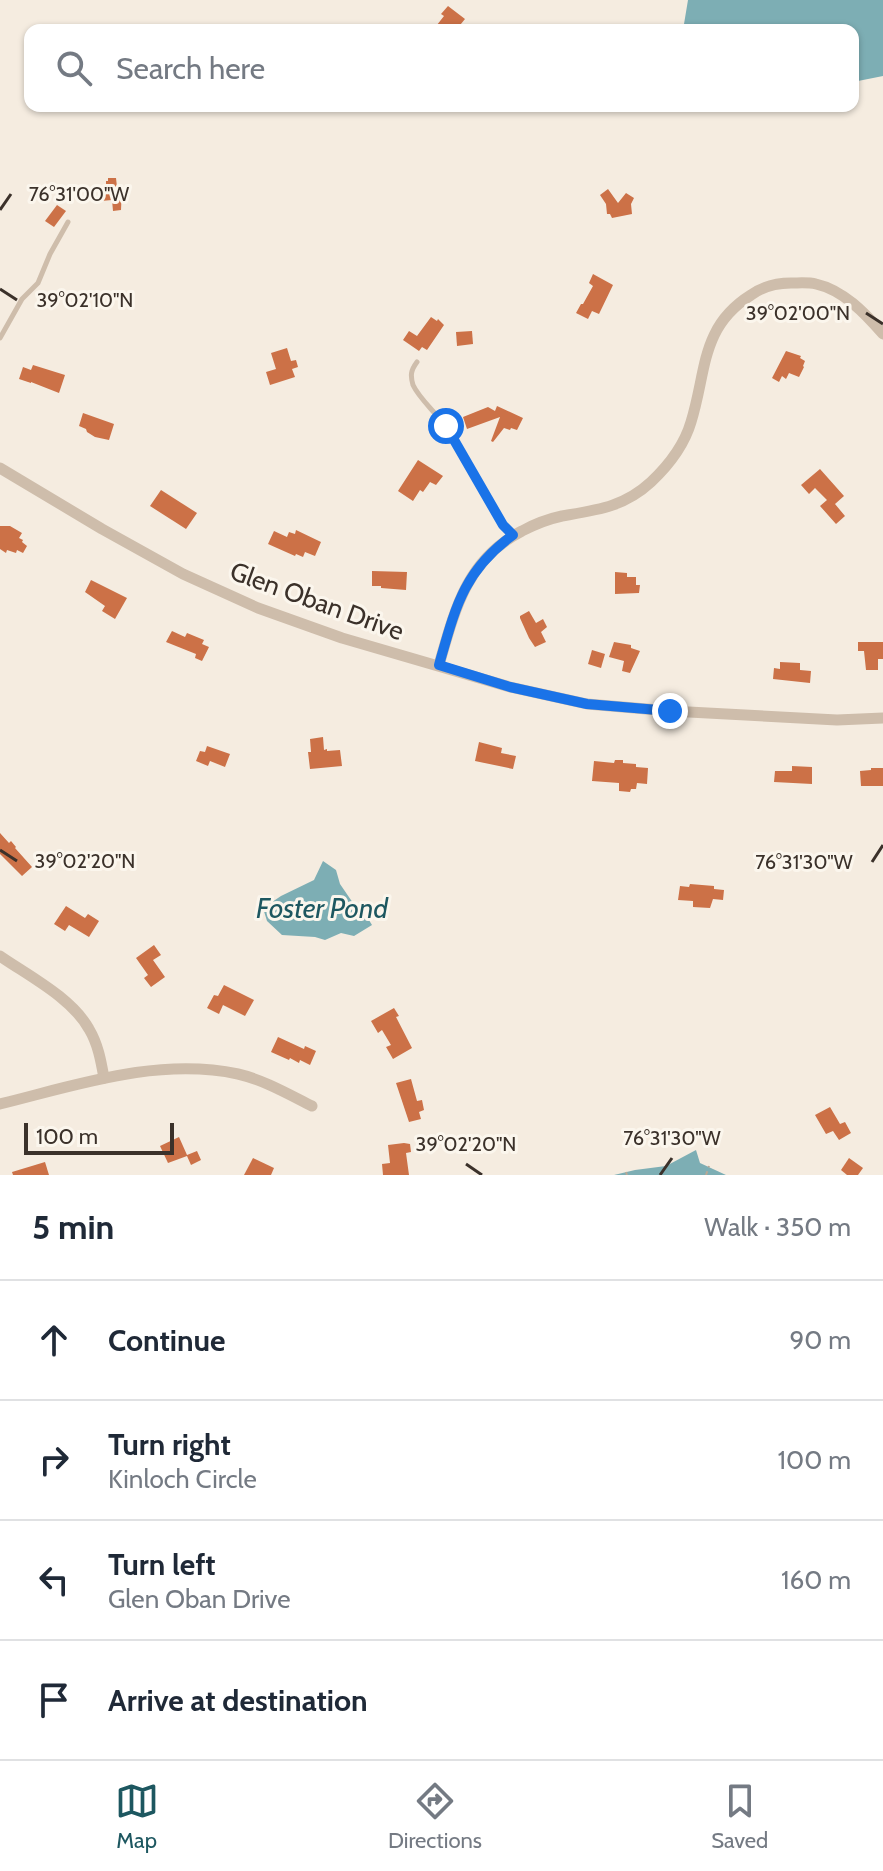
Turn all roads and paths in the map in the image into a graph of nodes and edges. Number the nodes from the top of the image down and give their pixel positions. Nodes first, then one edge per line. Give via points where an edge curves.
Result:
1 (68, 222) dead end
2 (883, 334) edge
3 (0, 338) edge
4 (417, 362) dead end
5 (0, 468) edge
6 (513, 535) junction
7 (439, 665) junction
8 (883, 718) edge
9 (0, 956) edge
10 (104, 1078) junction
11 (0, 1104) edge
12 (312, 1106) dead end
13 (709, 1166) dead end
14 (706, 1175) edge

1 - 3 lane via 38,283 22,299
2 - 6 street via 845,298 815,284 760,289 737,303 717,326 691,422 666,468 628,499
4 - 6 lane via 411,378 421,399 446,426
5 - 7 street, Glen Oban Drive via 183,574 233,597 342,638
6 - 7 street via 494,549 464,588
7 - 8 street, Glen Oban Drive via 587,704 837,720
9 - 10 street via 75,1009 100,1053
10 - 11 street
10 - 12 street via 197,1068 250,1078
13 - 14 path

